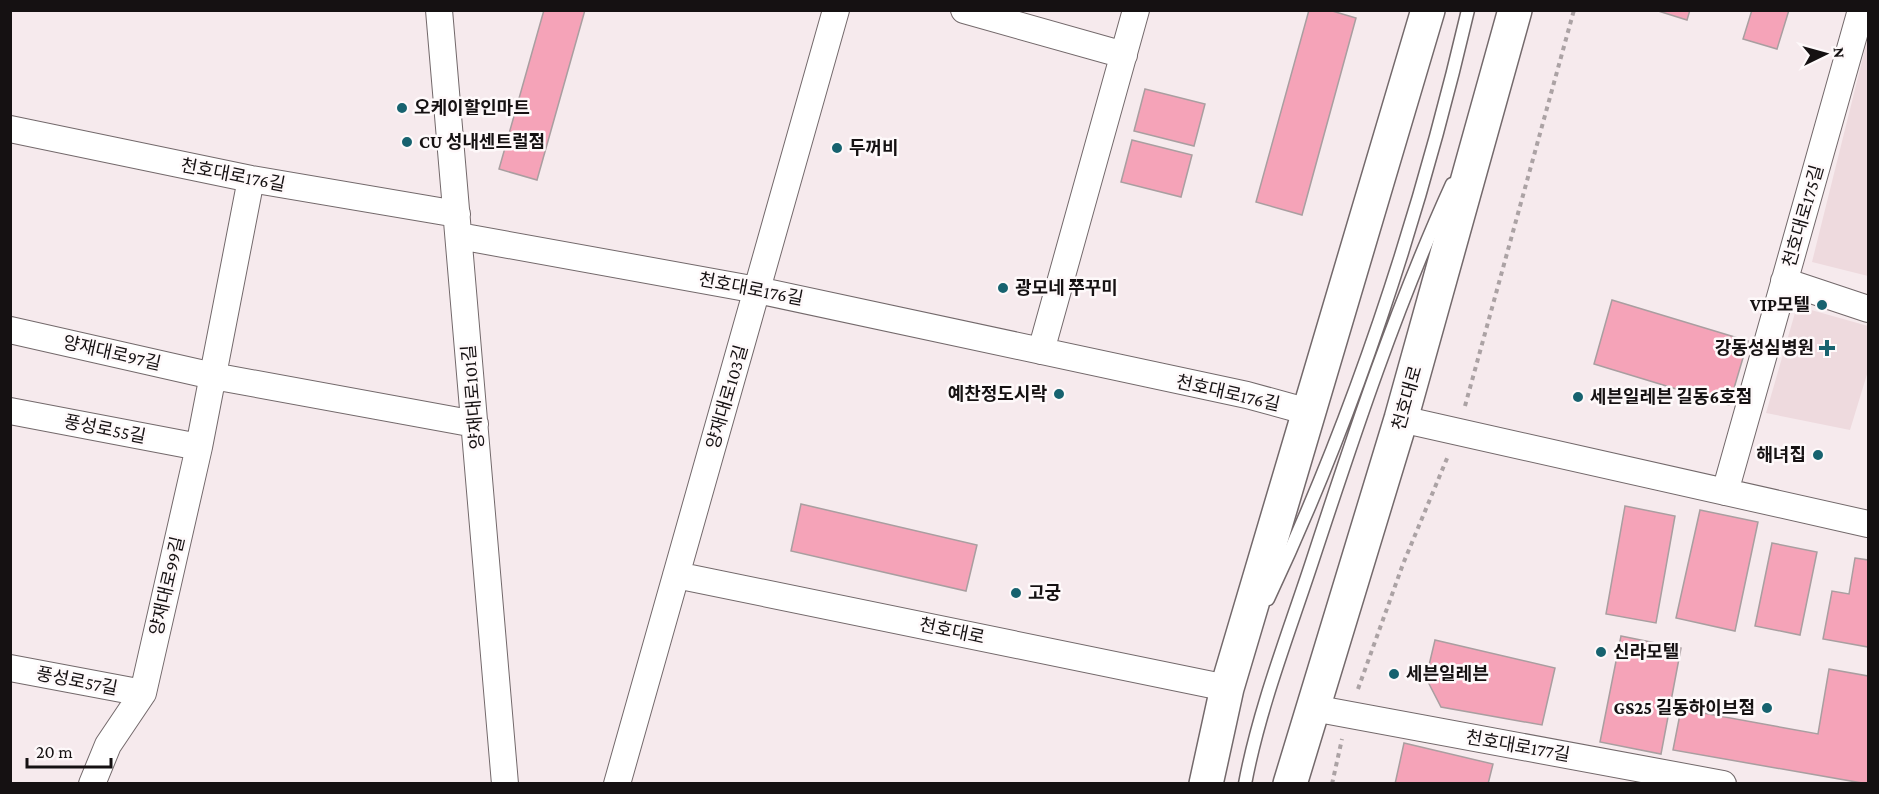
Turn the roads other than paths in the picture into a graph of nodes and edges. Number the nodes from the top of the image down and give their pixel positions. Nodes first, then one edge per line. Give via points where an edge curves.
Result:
1 (439, 10) edge
2 (836, 10) edge
3 (964, 10) edge
4 (1136, 10) edge
5 (1428, 10) edge
6 (1468, 10) edge
7 (1515, 10) edge
8 (1861, 10) edge
9 (1124, 55) junction
10 (1492, 95) junction
11 (10, 129) edge
12 (251, 179) junction
13 (458, 225) junction
14 (1784, 281) junction
15 (757, 290) junction
16 (1869, 309) edge
17 (10, 330) edge
18 (1041, 351) junction
19 (213, 376) junction
20 (10, 411) edge
21 (1309, 412) junction
22 (1401, 419) junction
23 (476, 424) junction
24 (199, 447) junction
25 (1725, 492) junction
26 (1869, 524) edge
27 (676, 574) junction
28 (10, 668) edge
29 (1227, 688) junction
30 (143, 693) junction
31 (1313, 708) junction
32 (92, 783) edge
33 (505, 783) edge
34 (617, 783) edge
35 (1206, 783) edge
36 (1245, 783) edge
37 (1290, 783) edge
38 (1723, 783) edge

1 - 13 street, 양재대로101길
2 - 15 street, 양재대로103길
3 - 9 street
4 - 9 street
5 - 21 main road
6 - 29 lane via 1452,79 1384,308 1306,519
7 - 10 main road, 천호대로
8 - 14 street, 천호대로175길
9 - 18 street
10 - 22 main road, 천호대로
10 - 36 lane via 1415,265 1365,398
11 - 12 street, 천호대로176길
12 - 13 street, 천호대로176길
12 - 19 street, 양재대로99길
13 - 15 street, 천호대로176길
13 - 23 street, 양재대로101길
14 - 16 street
14 - 25 street, 천호대로175길
15 - 18 street, 천호대로176길
15 - 27 street, 양재대로103길
17 - 19 street, 양재대로97길
18 - 21 street, 천호대로176길
19 - 23 street
19 - 24 street, 양재대로99길
20 - 24 street, 풍성로55길
21 - 29 main road
22 - 25 street
22 - 31 main road, 천호대로
23 - 33 street, 양재대로101길
24 - 30 street, 양재대로99길
25 - 26 street
27 - 29 street, 천호대로
27 - 34 street, 양재대로103길
28 - 30 street, 풍성로57길
29 - 35 main road
30 - 32 street, 양재대로99길 via 108,745
31 - 37 main road, 천호대로
31 - 38 street, 천호대로177길

